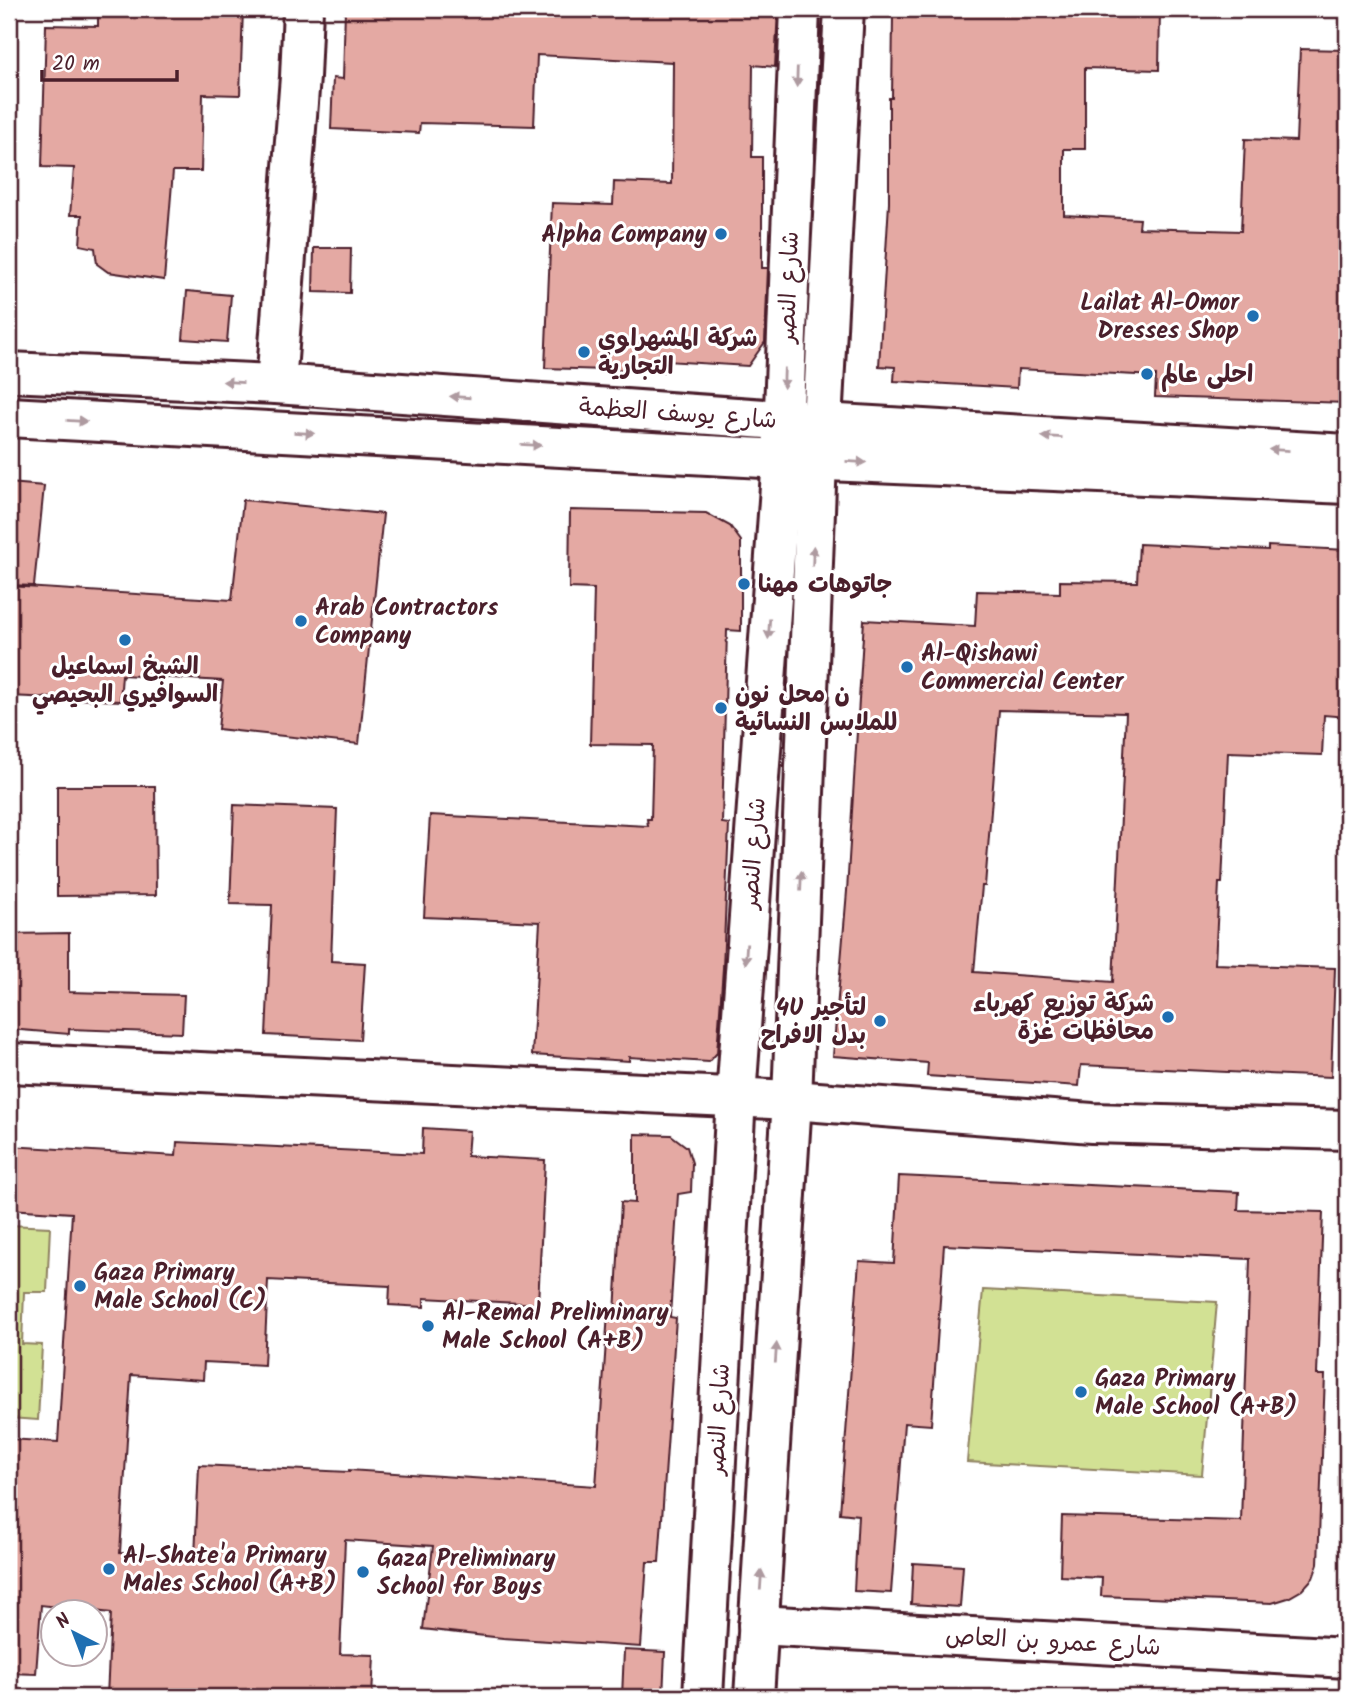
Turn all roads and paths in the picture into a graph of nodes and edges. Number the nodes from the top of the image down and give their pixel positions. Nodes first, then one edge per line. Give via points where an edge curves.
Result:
1 (303, 9) edge
2 (800, 9) edge
3 (844, 9) edge
4 (9, 372) edge
5 (276, 384) junction
6 (9, 417) edge
7 (782, 421) junction
8 (821, 423) junction
9 (1347, 454) edge
10 (799, 460) junction
11 (1347, 484) edge
12 (9, 1063) edge
13 (736, 1097) junction
14 (792, 1100) junction
15 (1347, 1130) edge
16 (758, 1625) junction
17 (1347, 1658) edge
18 (703, 1697) edge
19 (754, 1697) edge

1 - 5 street
2 -> 7 street, شارع النصر
3 - 8 street, شارع النصر
5 -> 4 street, شارع يوسف العظمة
7 -> 5 street, شارع يوسف العظمة
6 -> 10 street, شارع يوسف العظمة
7 - 8 street, شارع يوسف العظمة
7 - 10 street, شارع النصر
9 -> 8 street, شارع يوسف العظمة
8 - 10 street, شارع النصر
10 -> 11 street, شارع يوسف العظمة
10 -> 13 street, شارع النصر
14 -> 10 street, شارع النصر
12 - 13 street
13 - 14 street
13 - 18 street, شارع النصر
14 - 15 street via 1092,1123
16 -> 14 street, شارع النصر
16 - 17 street, شارع عمرو بن العاص
16 - 19 street, شارع النصر

